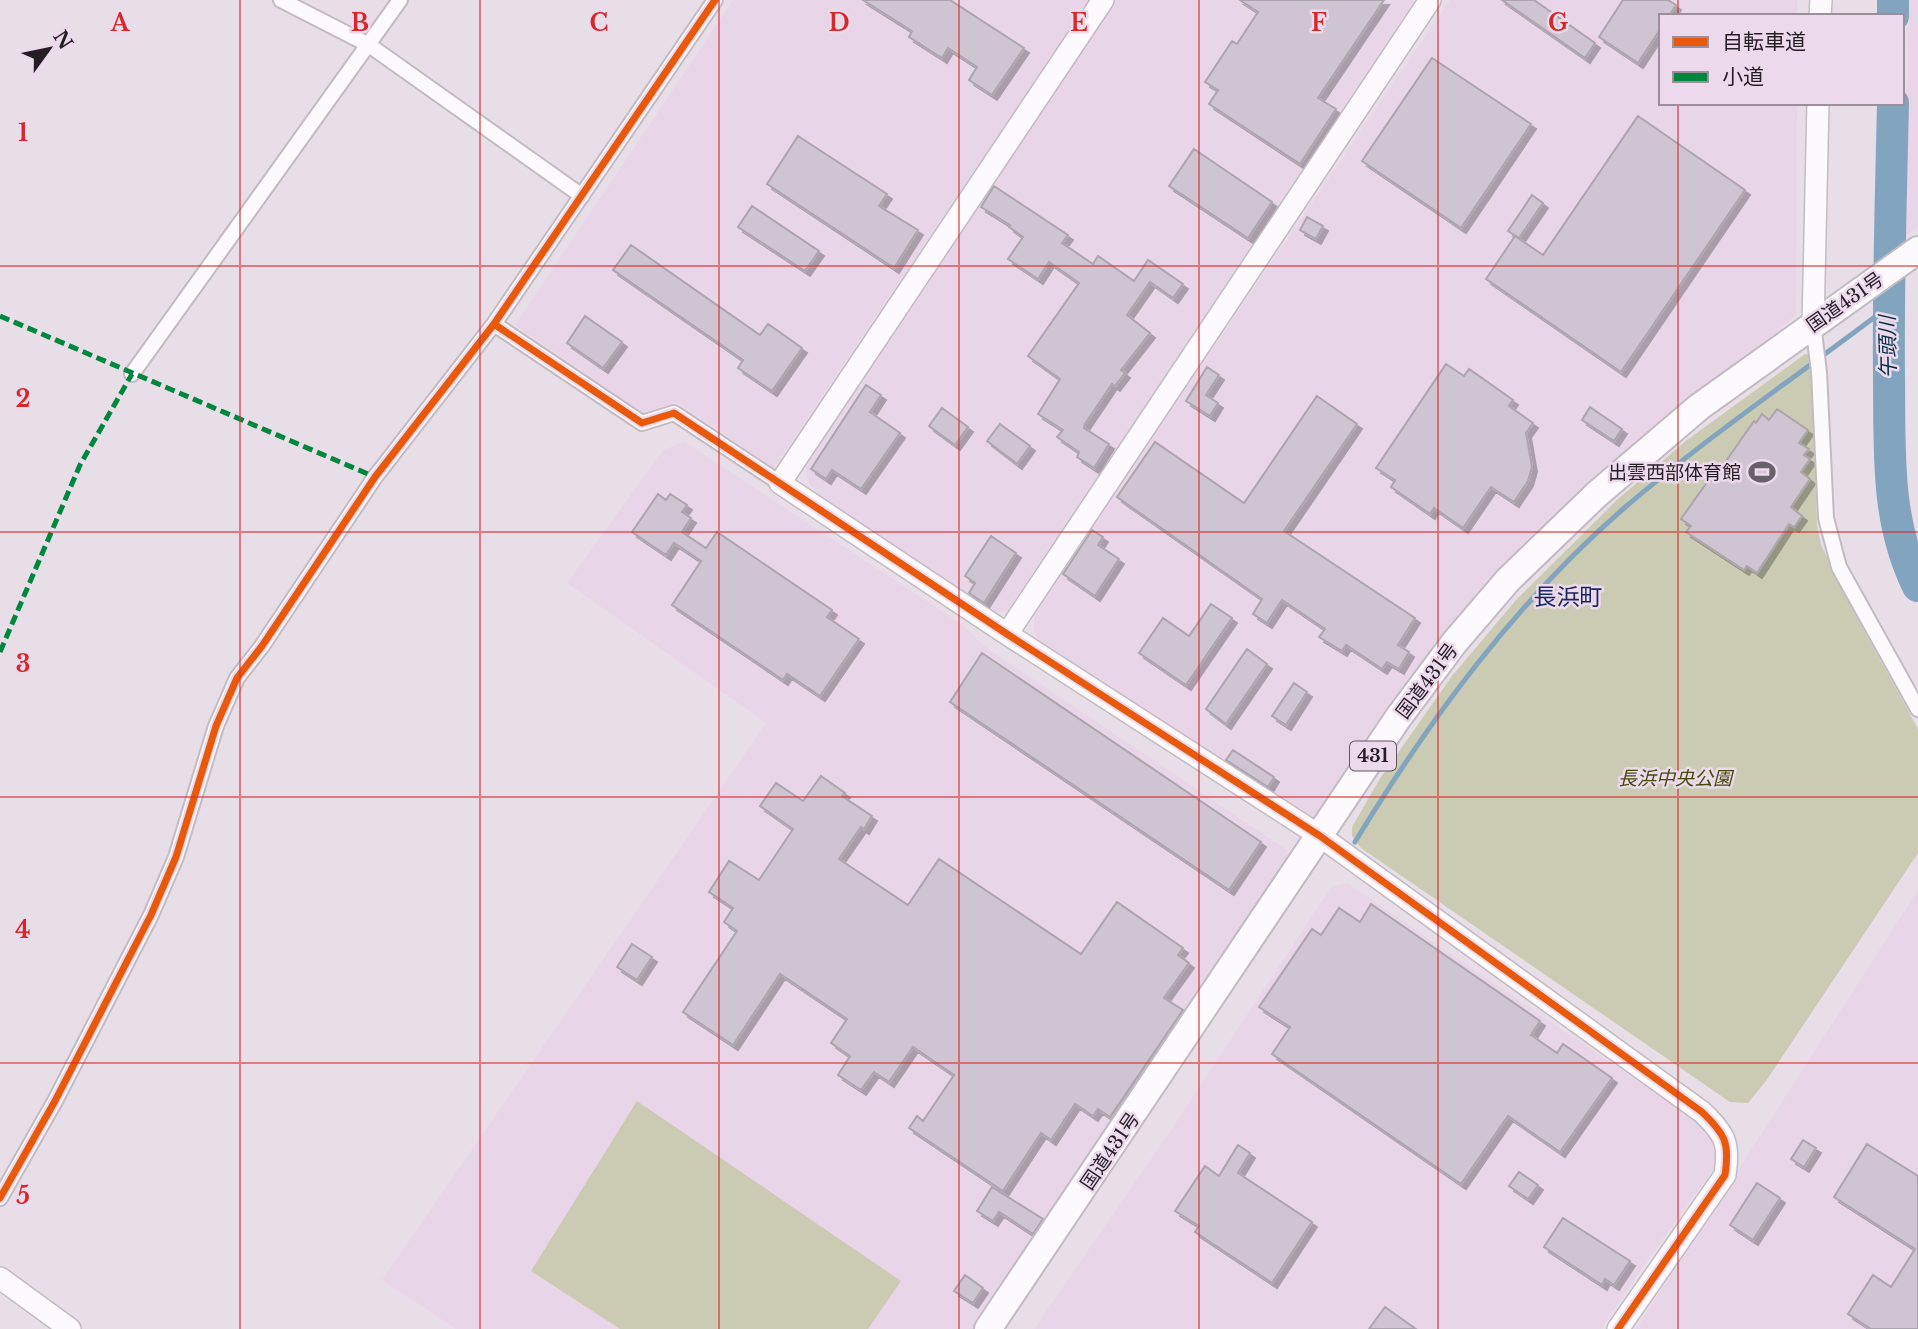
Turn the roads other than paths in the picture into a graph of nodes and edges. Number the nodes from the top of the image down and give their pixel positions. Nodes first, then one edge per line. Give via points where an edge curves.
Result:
1 (281, 0) edge
2 (400, 0) edge
3 (715, 0) edge
4 (1103, 0) edge
5 (1430, 0) edge
6 (369, 45) junction
7 (1818, 105) edge
8 (582, 196) junction
9 (1914, 252) edge
10 (494, 324) junction
11 (1813, 324) junction
12 (132, 374) dead end
13 (780, 483) junction
14 (1007, 634) junction
15 (1918, 709) edge
16 (1320, 836) junction
17 (0, 1198) edge
18 (0, 1278) edge
19 (70, 1329) edge
20 (988, 1329) edge
21 (1618, 1329) edge

1 - 6 street
2 - 6 street
3 - 8 street
4 - 13 street
5 - 14 street
6 - 8 street
6 - 12 street
7 - 11 street
8 - 10 street
9 - 11 highway, 国道431号 / 431
10 - 13 street via 642,423 674,413
10 - 17 street via 375,477 237,678 216,726 176,857 151,915
11 - 15 street via 1826,518 1839,567
11 - 16 highway, 国道431号 / 431 via 1699,407 1596,495 1508,580 1398,718
13 - 14 street
14 - 16 street
16 - 20 highway, 国道431号 / 431
16 - 21 street via 1723,1131 1728,1154 1725,1175
18 - 19 street

